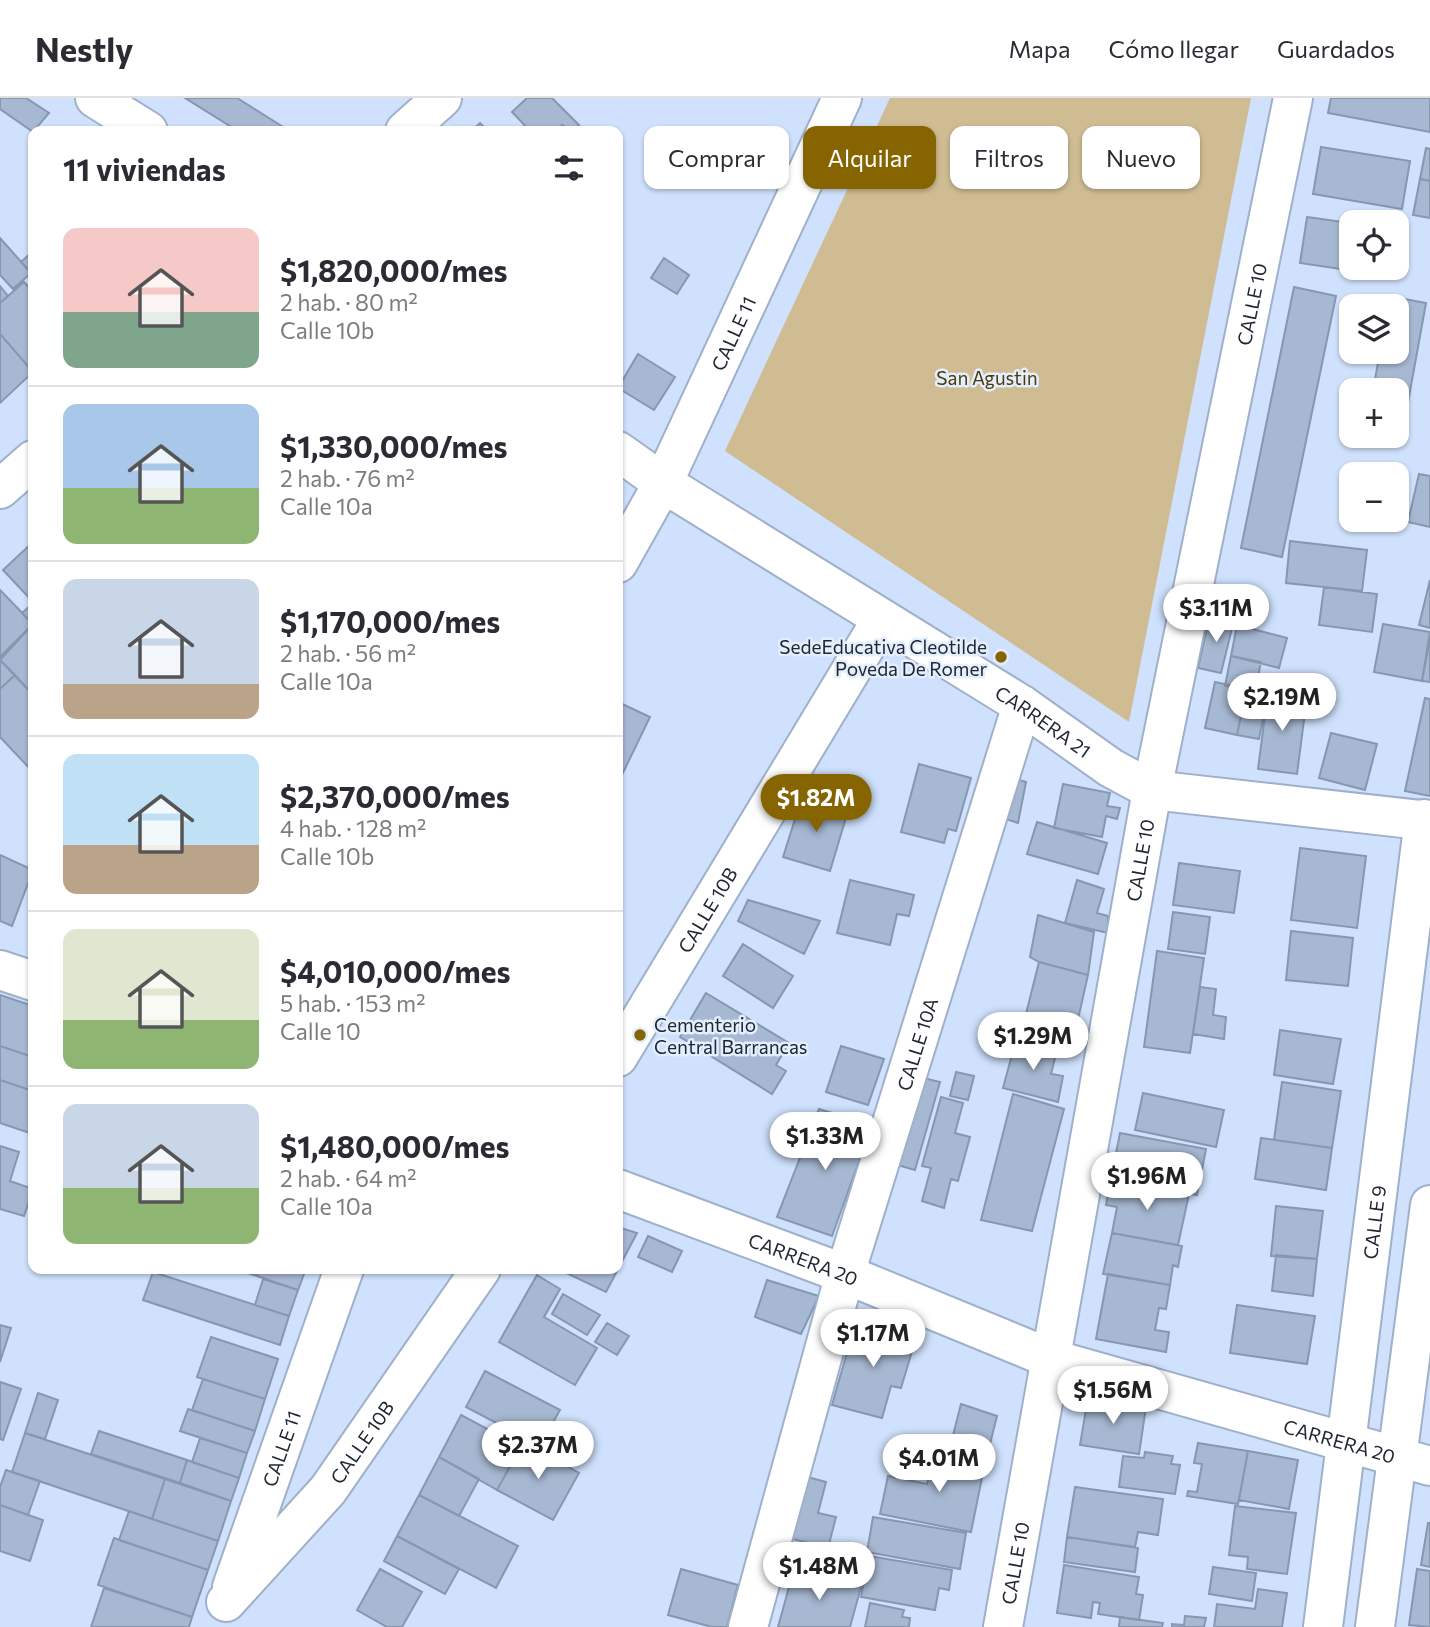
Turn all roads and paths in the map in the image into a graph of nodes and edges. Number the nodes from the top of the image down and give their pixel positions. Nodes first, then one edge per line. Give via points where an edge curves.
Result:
1 (95, 98) edge
2 (442, 98) edge
3 (842, 98) edge
4 (1293, 98) edge
5 (140, 126) edge
6 (411, 126) edge
7 (623, 456) edge
8 (28, 464) edge
9 (663, 484) junction
10 (0, 489) edge
11 (623, 554) edge
12 (882, 618) junction
13 (1023, 705) junction
14 (1152, 790) junction
15 (1427, 820) edge
16 (0, 970) edge
17 (28, 979) edge
18 (623, 1049) edge
19 (623, 1191) edge
20 (1430, 1205) edge
21 (342, 1274) edge
22 (478, 1274) edge
23 (845, 1274) junction
24 (1052, 1359) junction
25 (1348, 1441) junction
26 (1413, 1461) edge
27 (222, 1615) edge
28 (748, 1627) edge
29 (1003, 1627) edge
30 (1323, 1627) edge
31 (1375, 1627) edge

1 - 5 main road
2 - 6 main road
3 - 9 main road, CALLE 11
4 - 14 main road, CALLE 10
7 - 9 main road, CARRERA 21
8 - 10 main road
9 - 11 main road, CALLE 11
9 - 12 main road, CARRERA 21
12 - 13 main road, CARRERA 21
12 - 18 main road, CALLE 10B
13 - 14 main road, CARRERA 21 via 1111,768
13 - 23 main road, CALLE 10A
14 - 15 main road, CARRERA 21
14 - 24 main road, CALLE 10
15 - 25 main road, CALLE 9
16 - 17 main road
19 - 23 main road, CARRERA 20
20 - 26 main road
21 - 27 main road, CALLE 11
22 - 27 main road, CALLE 10B via 328,1490
23 - 24 main road, CARRERA 20
23 - 28 main road, CALLE 10A
24 - 25 main road, CARRERA 20
24 - 29 main road, CALLE 10
25 - 26 main road, CARRERA 20
25 - 30 main road, CALLE 9
26 - 31 main road

